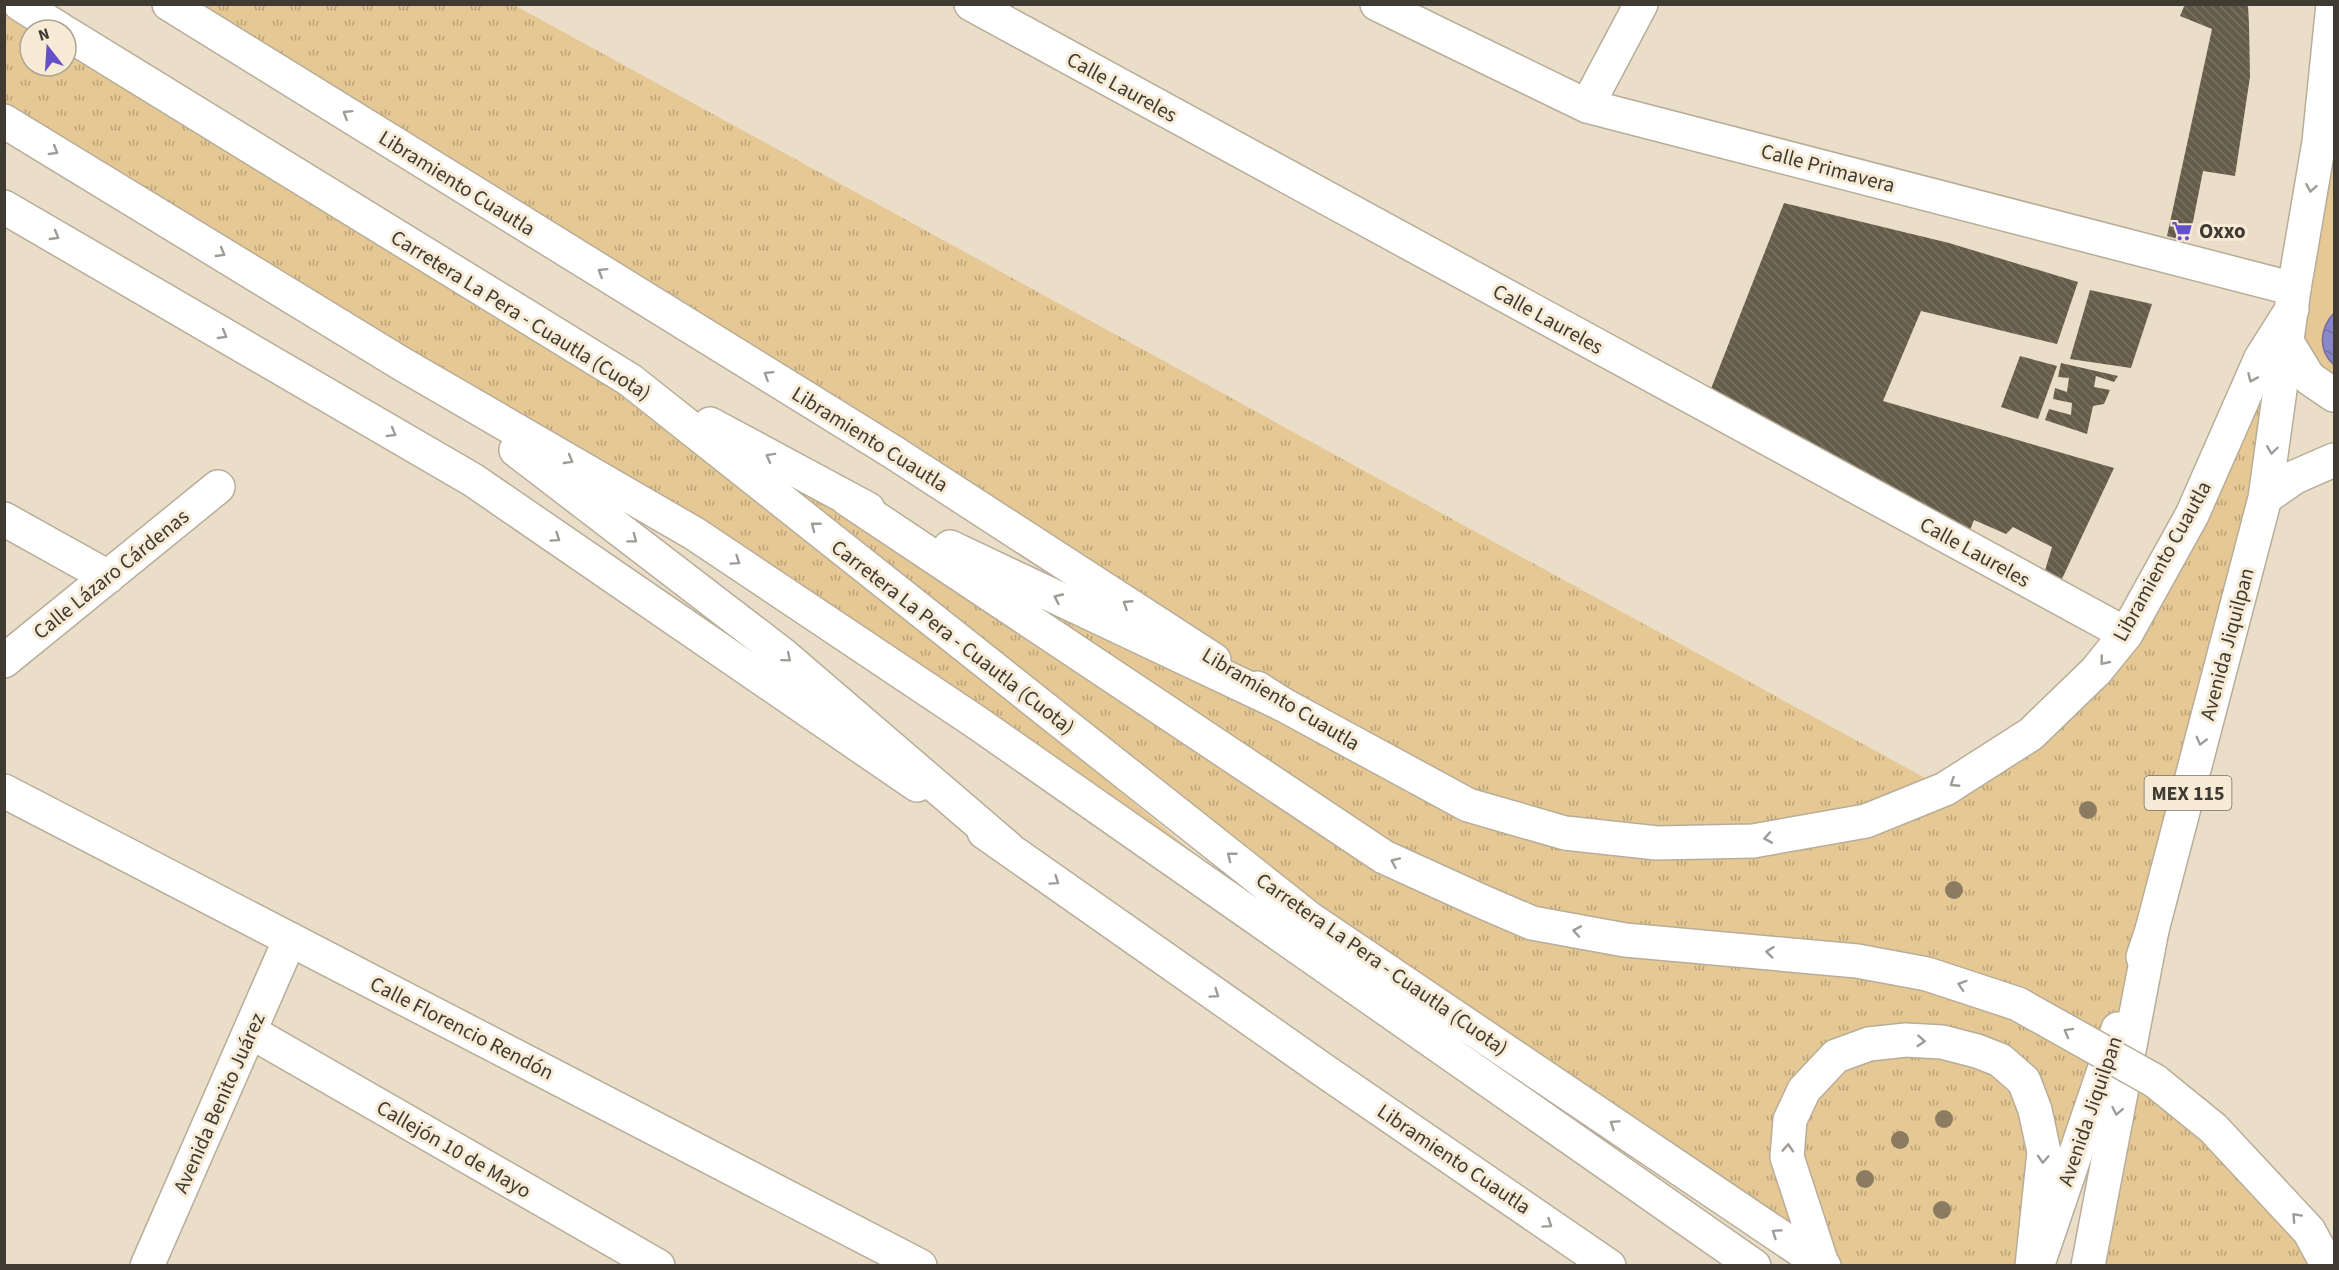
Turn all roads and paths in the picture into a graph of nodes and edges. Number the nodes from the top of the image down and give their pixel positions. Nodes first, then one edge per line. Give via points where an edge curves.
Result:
1 (20, 4) edge
2 (169, 4) edge
3 (971, 4) edge
4 (1377, 4) edge
5 (1641, 4) edge
6 (2333, 4) edge
7 (43, 18) edge
8 (78, 40) edge
9 (1587, 106) junction
10 (4, 121) edge
11 (2327, 134) edge
12 (4, 207) edge
13 (2293, 299) junction
14 (2287, 342) junction
15 (402, 364) junction
16 (630, 380) junction
17 (2334, 395) edge
18 (2334, 460) edge
19 (218, 487) dead end
20 (2265, 498) junction
21 (848, 499) junction
22 (4, 519) edge
23 (108, 577) junction
24 (2126, 634) junction
25 (4, 661) edge
26 (1282, 704) junction
27 (4, 791) edge
28 (1008, 848) junction
29 (2152, 930) junction
30 (290, 939) junction
31 (250, 1032) junction
32 (1823, 1265) edge
33 (147, 1266) edge
34 (658, 1266) edge
35 (920, 1266) edge
36 (1609, 1266) edge
37 (1754, 1266) edge
38 (2032, 1266) edge
39 (2037, 1266) edge
40 (2088, 1266) edge
41 (2328, 1266) edge

1 - 7 main road
26 -> 2 main road, Libramiento Cuautla via 893,452
3 - 24 main road, Calle Laureles
4 - 9 main road, Calle Primavera
5 - 9 main road
6 - 11 main road, Avenida Jiquilpan / MEX 115
8 - 16 main road, Carretera La Pera - Cuautla (Cuota)
9 - 13 main road, Calle Primavera
10 -> 15 main road, Carretera La Pera - Cuautla (Cuota)
11 -> 13 main road, Avenida Jiquilpan / MEX 115
12 -> 28 main road, Libramiento Cuautla via 473,480
13 - 14 main road, Avenida Jiquilpan / MEX 115
13 -> 24 main road, Libramiento Cuautla via 2261,358 2192,515
14 - 17 main road via 2308,378
14 -> 20 main road, Avenida Jiquilpan / MEX 115
15 -> 28 main road via 782,654
15 -> 37 main road, Carretera La Pera - Cuautla (Cuota) via 695,534 976,722
21 -> 16 main road
32 -> 16 main road, Carretera La Pera - Cuautla (Cuota) via 1310,919
18 - 20 main road via 2295,477
19 - 23 main road, Calle Lázaro Cárdenas
20 -> 29 main road, Avenida Jiquilpan / MEX 115
26 -> 21 main road
41 -> 21 main road, bridge via 2309,1231 2213,1128 2155,1081 2018,1004 1927,974 1857,961 1625,940 1532,923 1483,902 1384,857
22 - 23 main road
23 - 25 main road, Calle Lázaro Cárdenas
24 -> 26 main road, Libramiento Cuautla via 2096,671 2031,734 1945,789 1866,821 1753,841 1657,843 1565,833 1468,805
27 - 30 main road, Calle Florencio Rendón
28 -> 36 main road, Libramiento Cuautla
29 - 39 main road, Avenida Jiquilpan / MEX 115
29 -> 40 main road
30 - 31 main road, Avenida Benito Juárez
30 - 35 main road, Calle Florencio Rendón
31 - 33 main road, Avenida Benito Juárez
31 - 34 main road, Callejón 10 de Mayo
32 -> 38 main road via 1787,1157 1790,1120 1804,1090 1836,1056 1869,1044 1906,1040 1942,1042 1977,1051 2000,1060 2024,1081 2044,1152

